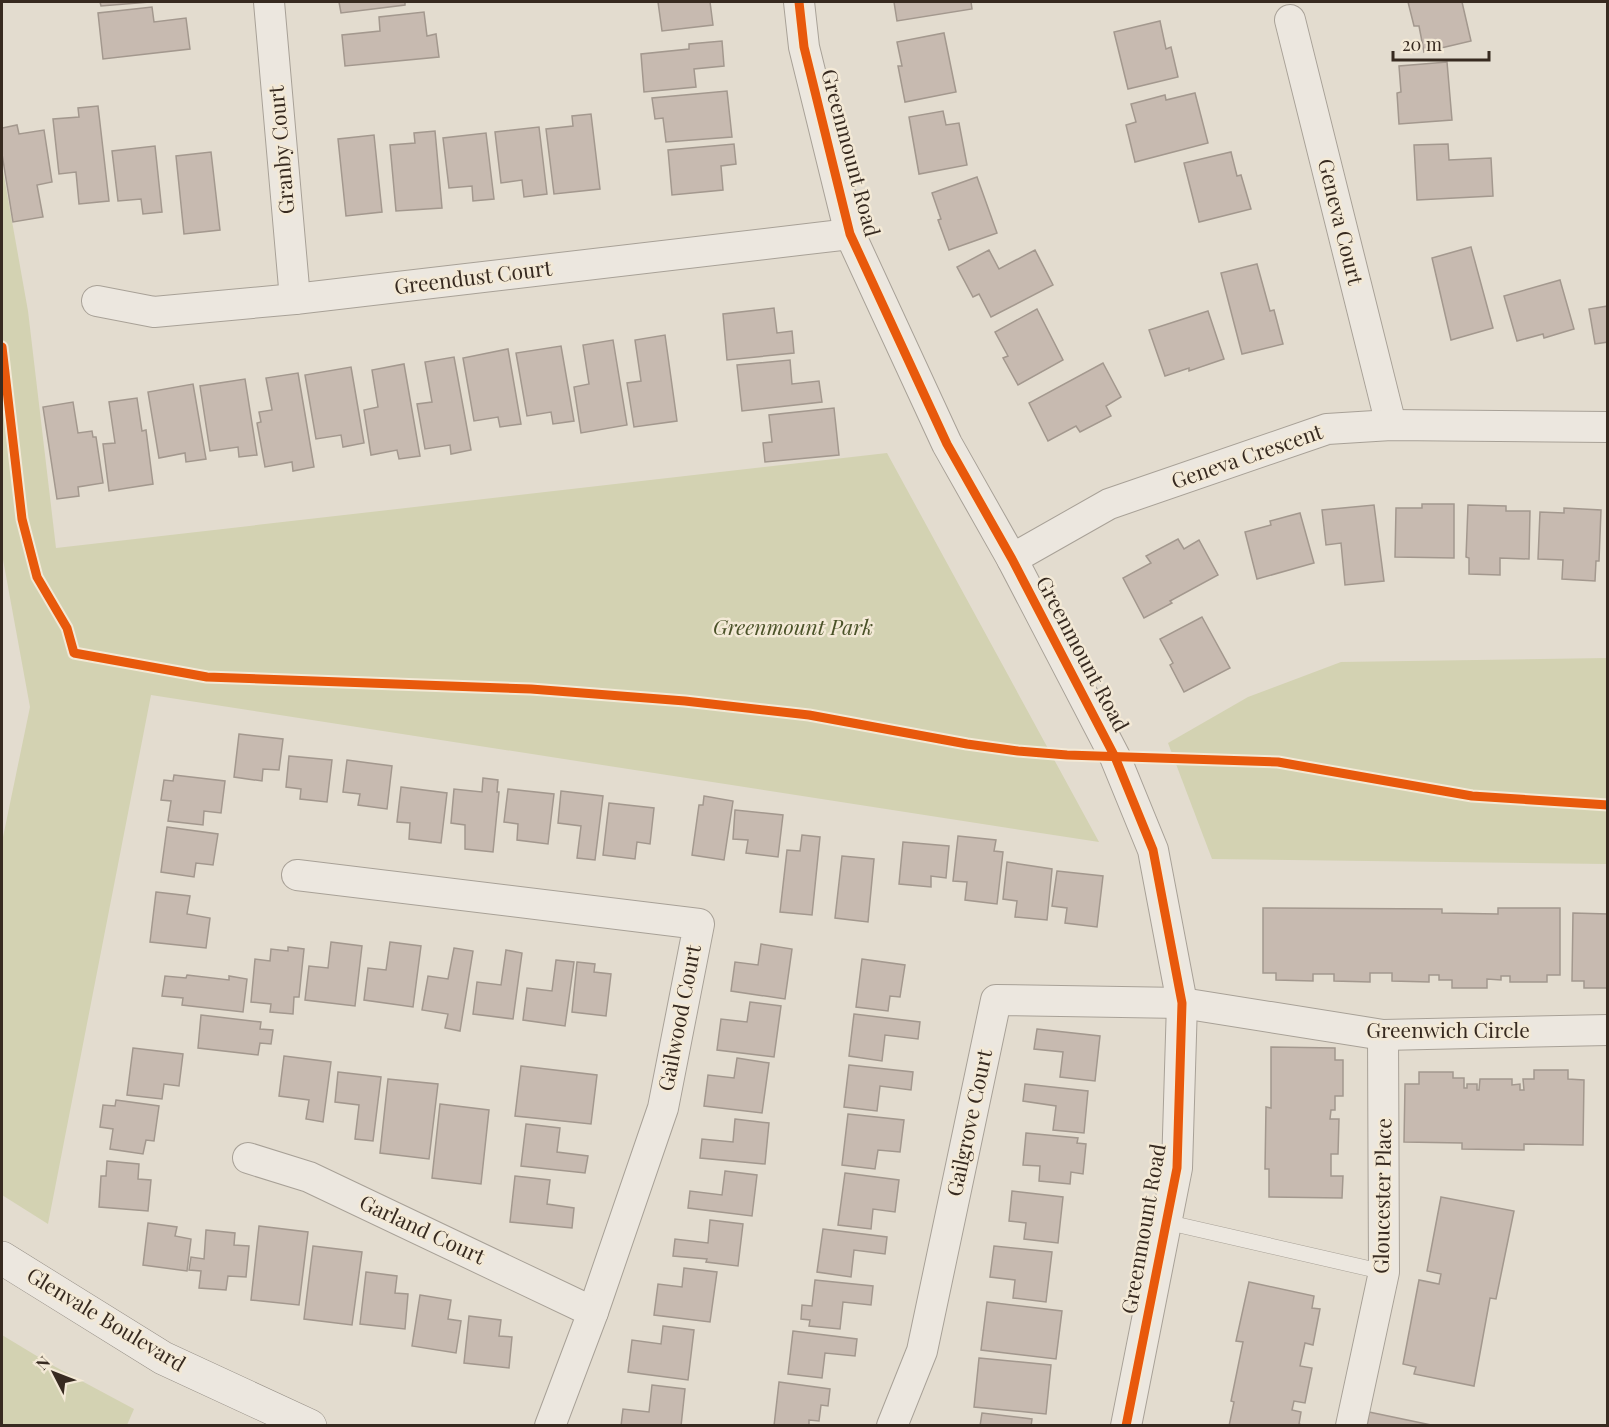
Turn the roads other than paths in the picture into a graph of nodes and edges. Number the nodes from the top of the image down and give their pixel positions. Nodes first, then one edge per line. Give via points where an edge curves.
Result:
1 (269, 2) edge
2 (799, 2) edge
3 (1290, 20) dead end
4 (850, 234) junction
5 (295, 298) junction
6 (97, 301) dead end
7 (1391, 425) junction
8 (1608, 427) edge
9 (1012, 559) junction
10 (297, 874) dead end
11 (1182, 1003) junction
12 (1608, 1030) edge
13 (1383, 1035) junction
14 (248, 1158) dead end
15 (1166, 1222) junction
16 (2, 1258) edge
17 (1384, 1272) junction
18 (592, 1312) junction
19 (310, 1425) edge
20 (550, 1425) edge
21 (892, 1425) edge
22 (1126, 1425) edge
23 (1351, 1425) edge

1 - 5 street, Granby Court
2 - 4 street, Greenmount Road via 804,47
3 - 7 street, Geneva Court
4 - 5 street, Greendust Court
4 - 9 street, Greenmount Road via 947,444
5 - 6 street, Greendust Court via 154,312
7 - 8 street, Geneva Crescent
7 - 9 street, Geneva Crescent via 1327,429 1109,504
9 - 11 street, Greenmount Road via 1115,757 1153,850
10 - 18 street, Gailwood Court via 699,924 663,1108
11 - 13 street, Greenwich Circle
11 - 15 street, Greenmount Road via 1177,1168
11 - 21 street, Gailgrove Court via 996,1000 922,1351
12 - 13 street, Greenwich Circle
13 - 17 street, Gloucester Place
14 - 18 street, Garland Court via 309,1177
15 - 17 lane
15 - 22 street, Greenmount Road
16 - 19 street, Glenvale Boulevard via 163,1358
17 - 23 street, Gloucester Place
18 - 20 street, Gailwood Court

